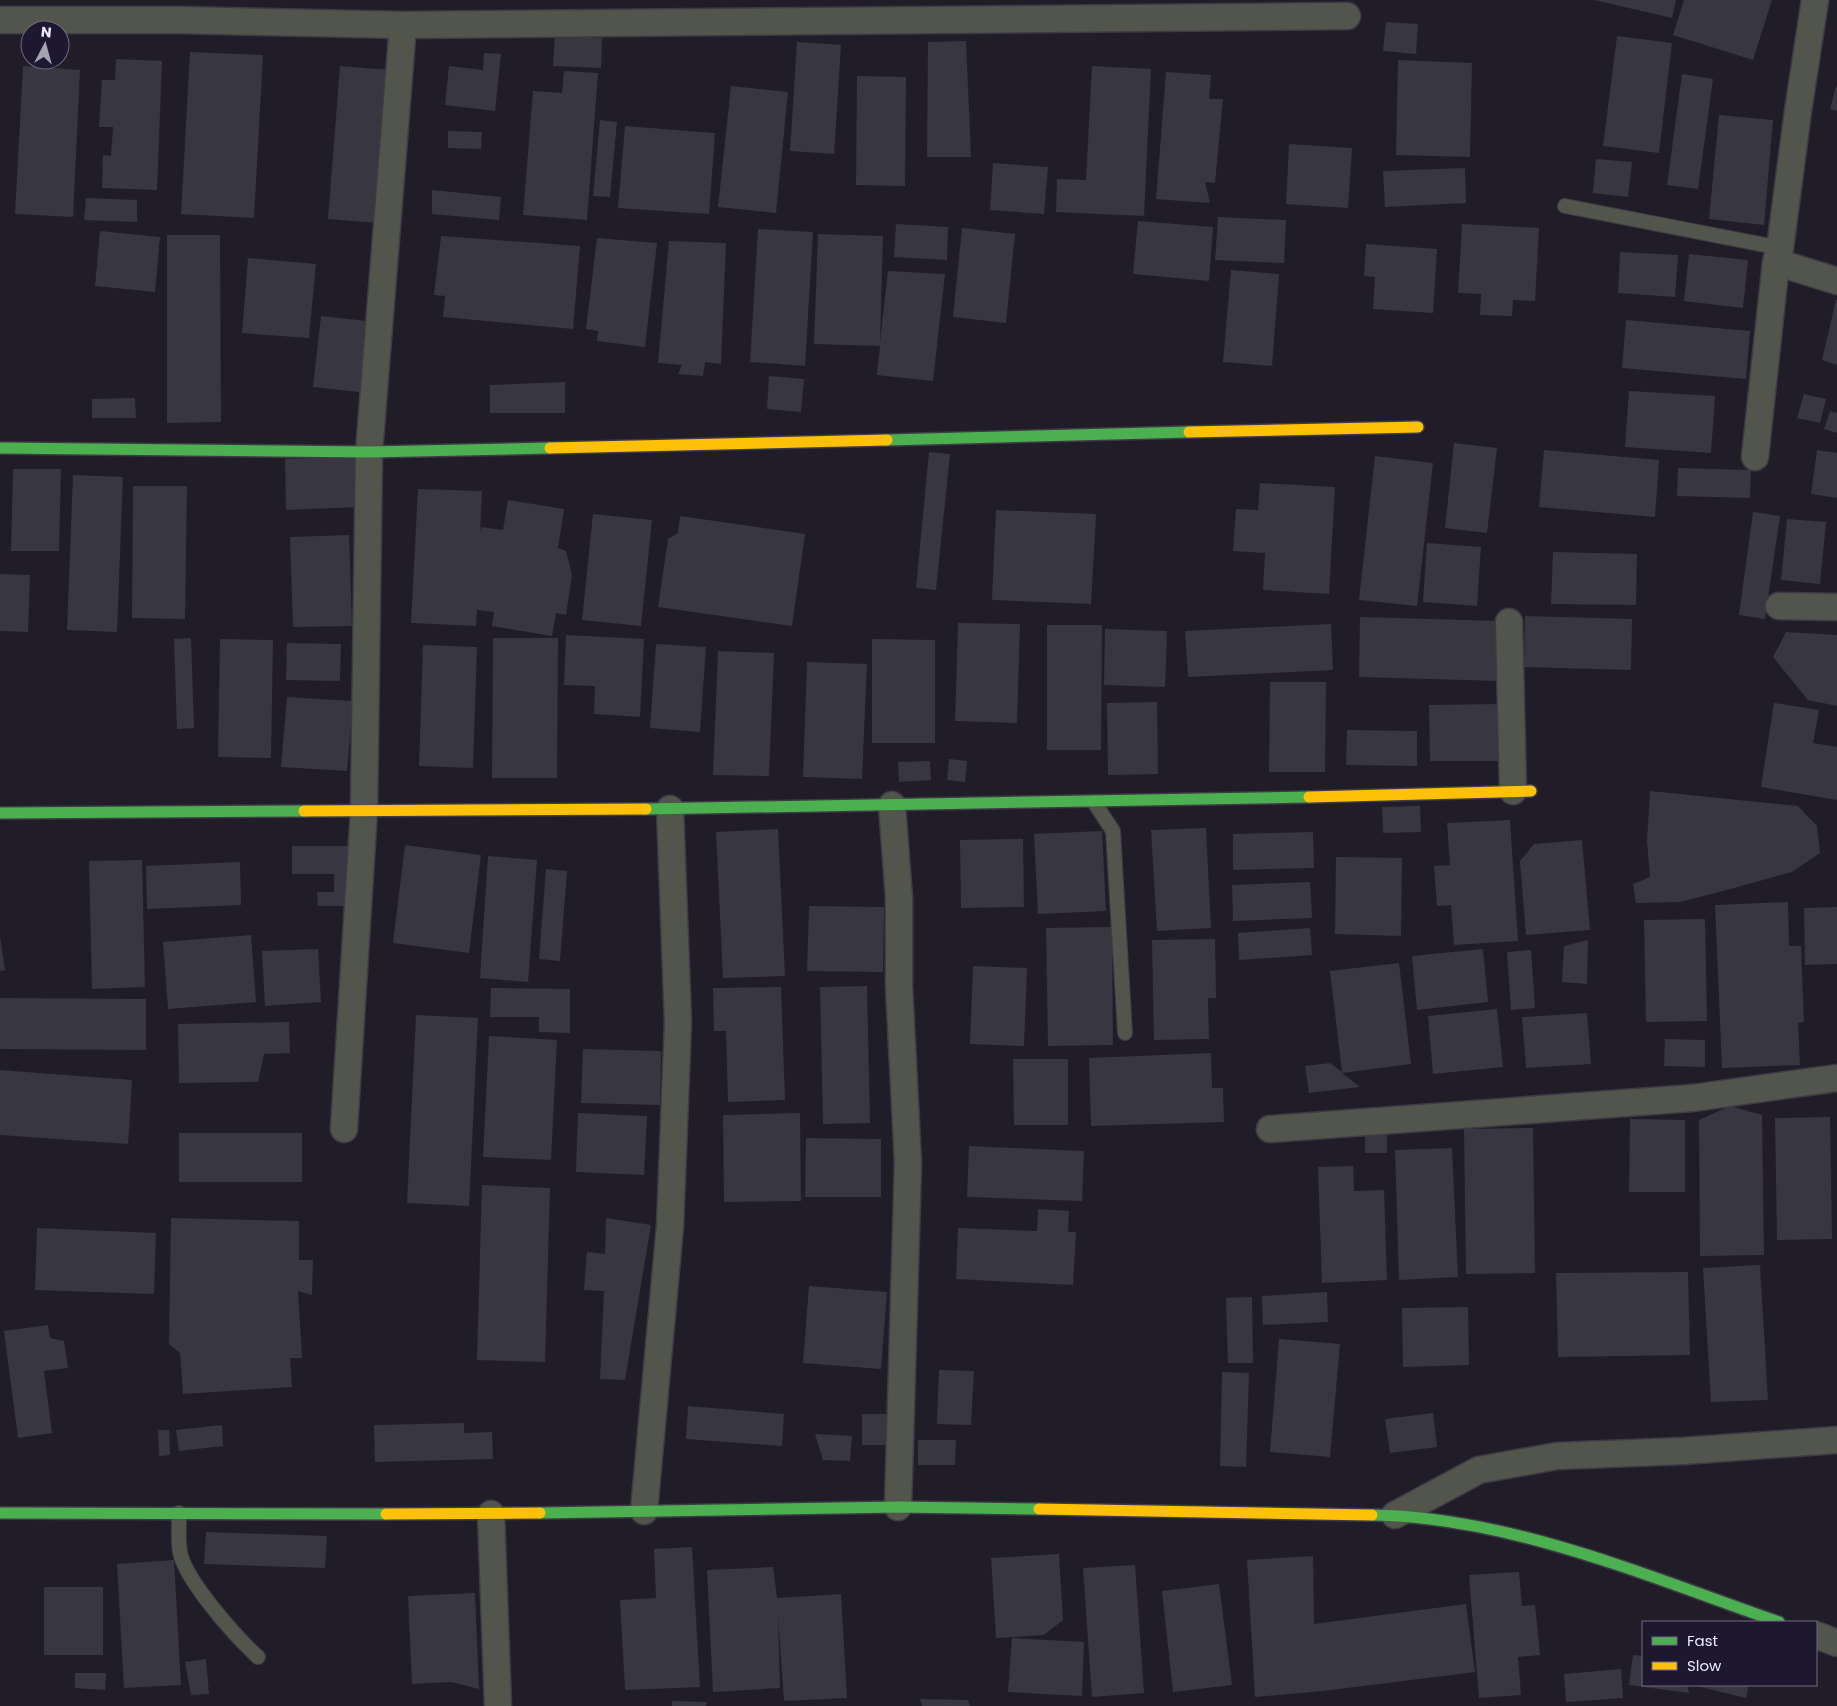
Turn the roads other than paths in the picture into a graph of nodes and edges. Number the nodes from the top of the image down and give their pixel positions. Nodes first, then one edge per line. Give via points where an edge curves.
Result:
1 (1815, 0) edge
2 (181, 10) edge
3 (1347, 16) dead end
4 (0, 20) edge
5 (403, 25) junction
6 (1564, 206) dead end
7 (1778, 255) junction
8 (1837, 281) edge
9 (1418, 426) dead end
10 (0, 448) edge
11 (369, 452) junction
12 (1754, 457) dead end
13 (1779, 606) dead end
14 (1837, 607) edge
15 (1510, 622) dead end
16 (1522, 791) joint
17 (1094, 802) junction
18 (892, 805) junction
19 (670, 809) junction
20 (364, 810) junction
21 (0, 813) edge
22 (1125, 1033) dead end
23 (1837, 1078) edge
24 (344, 1129) dead end
25 (1270, 1129) dead end
26 (1837, 1440) edge
27 (898, 1507) junction
28 (644, 1511) junction
29 (0, 1513) edge
30 (179, 1513) junction
31 (491, 1514) junction
32 (1395, 1515) junction
33 (1776, 1621) edge
34 (1817, 1635) edge
35 (1837, 1643) edge
36 (258, 1657) dead end
37 (498, 1706) edge

1 - 7 street
2 - 4 street
2 - 5 street
3 - 5 street
5 - 11 street
6 - 7 lane
7 - 8 street
7 - 12 street
9 - 11 street
10 - 11 street
11 - 20 street
13 - 14 street
15 - 16 street
16 - 17 street
17 - 18 street
17 - 22 lane via 1113,831
18 - 19 street
18 - 27 street via 899,898 899,986 908,1162
19 - 20 street
19 - 28 street via 678,1022 671,1207
20 - 21 street
20 - 24 street
23 - 25 street via 1693,1098
26 - 32 street via 1557,1456 1478,1470
27 - 28 street
27 - 32 street
28 - 31 street
29 - 30 street
30 - 31 street
30 - 36 lane via 180,1553 189,1576 237,1638
31 - 37 street
32 - 33 street via 1466,1523 1583,1554
34 - 35 street

